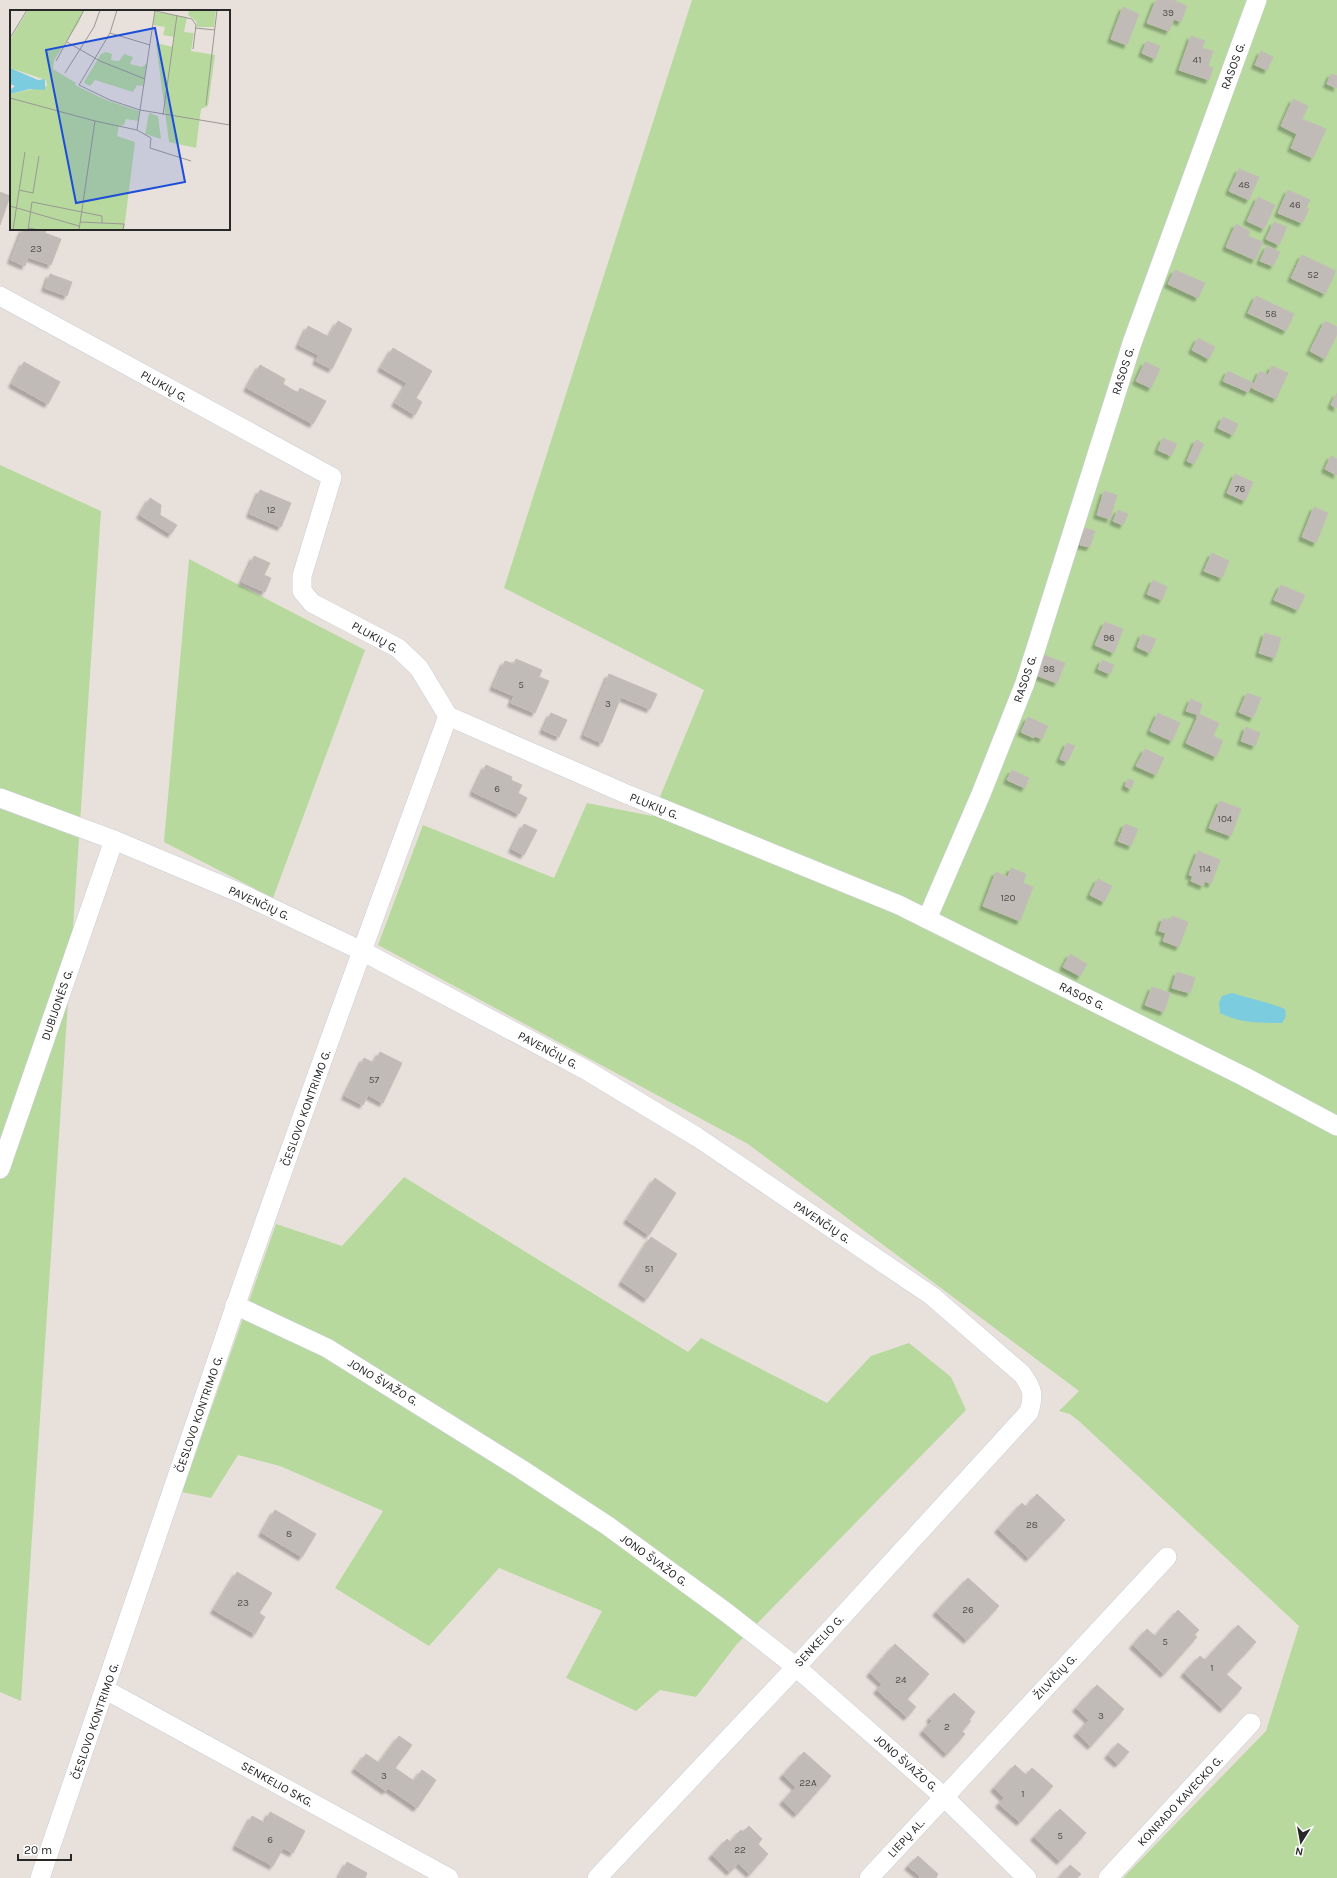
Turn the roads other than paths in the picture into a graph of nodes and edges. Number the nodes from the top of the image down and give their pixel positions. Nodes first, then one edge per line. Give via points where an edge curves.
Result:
1 (1257, 0) edge
2 (0, 296) edge
3 (448, 716) junction
4 (0, 798) edge
5 (114, 840) junction
6 (927, 919) junction
7 (362, 951) junction
8 (1337, 1126) edge
9 (0, 1169) edge
10 (235, 1305) junction
11 (1032, 1399) joint
12 (1167, 1557) dead end
13 (796, 1667) junction
14 (106, 1690) junction
15 (1251, 1723) dead end
16 (944, 1797) junction
17 (40, 1878) edge
18 (449, 1878) edge
19 (597, 1878) edge
20 (869, 1878) edge
21 (1027, 1878) edge
22 (1108, 1878) edge

1 - 6 street, RASOS G. via 1132,344 1025,682 981,794
2 - 3 street, PLUKIŲ G. via 332,477 302,576 302,591 312,603 398,648 419,668
3 - 6 street, PLUKIŲ G. via 624,793 892,902
3 - 7 street, ČESLOVO KONTRIMO G.
4 - 5 street, PAVENČIŲ G.
5 - 7 street, PAVENČIŲ G. via 240,893
5 - 9 street, DUBIJONĖS G.
6 - 8 street, RASOS G. via 1245,1077
7 - 10 street, ČESLOVO KONTRIMO G.
7 - 11 street, PAVENČIŲ G. via 586,1070 704,1142 932,1296 1022,1374 1031,1385
10 - 13 street, JONO ŠVAŽO G. via 327,1348 521,1469 608,1526
10 - 14 street, ČESLOVO KONTRIMO G.
11 - 13 street, SENKELIO G. via 1029,1412
12 - 16 street, ŽILVIČIŲ G.
13 - 16 street, JONO ŠVAŽO G.
13 - 19 street, SENKELIO G.
14 - 17 street, ČESLOVO KONTRIMO G.
14 - 18 street, SENKELIO SKG.
15 - 22 street, KONRADO KAVECKO G.
16 - 20 street, LIEPŲ AL.
16 - 21 street, JONO ŠVAŽO G.

